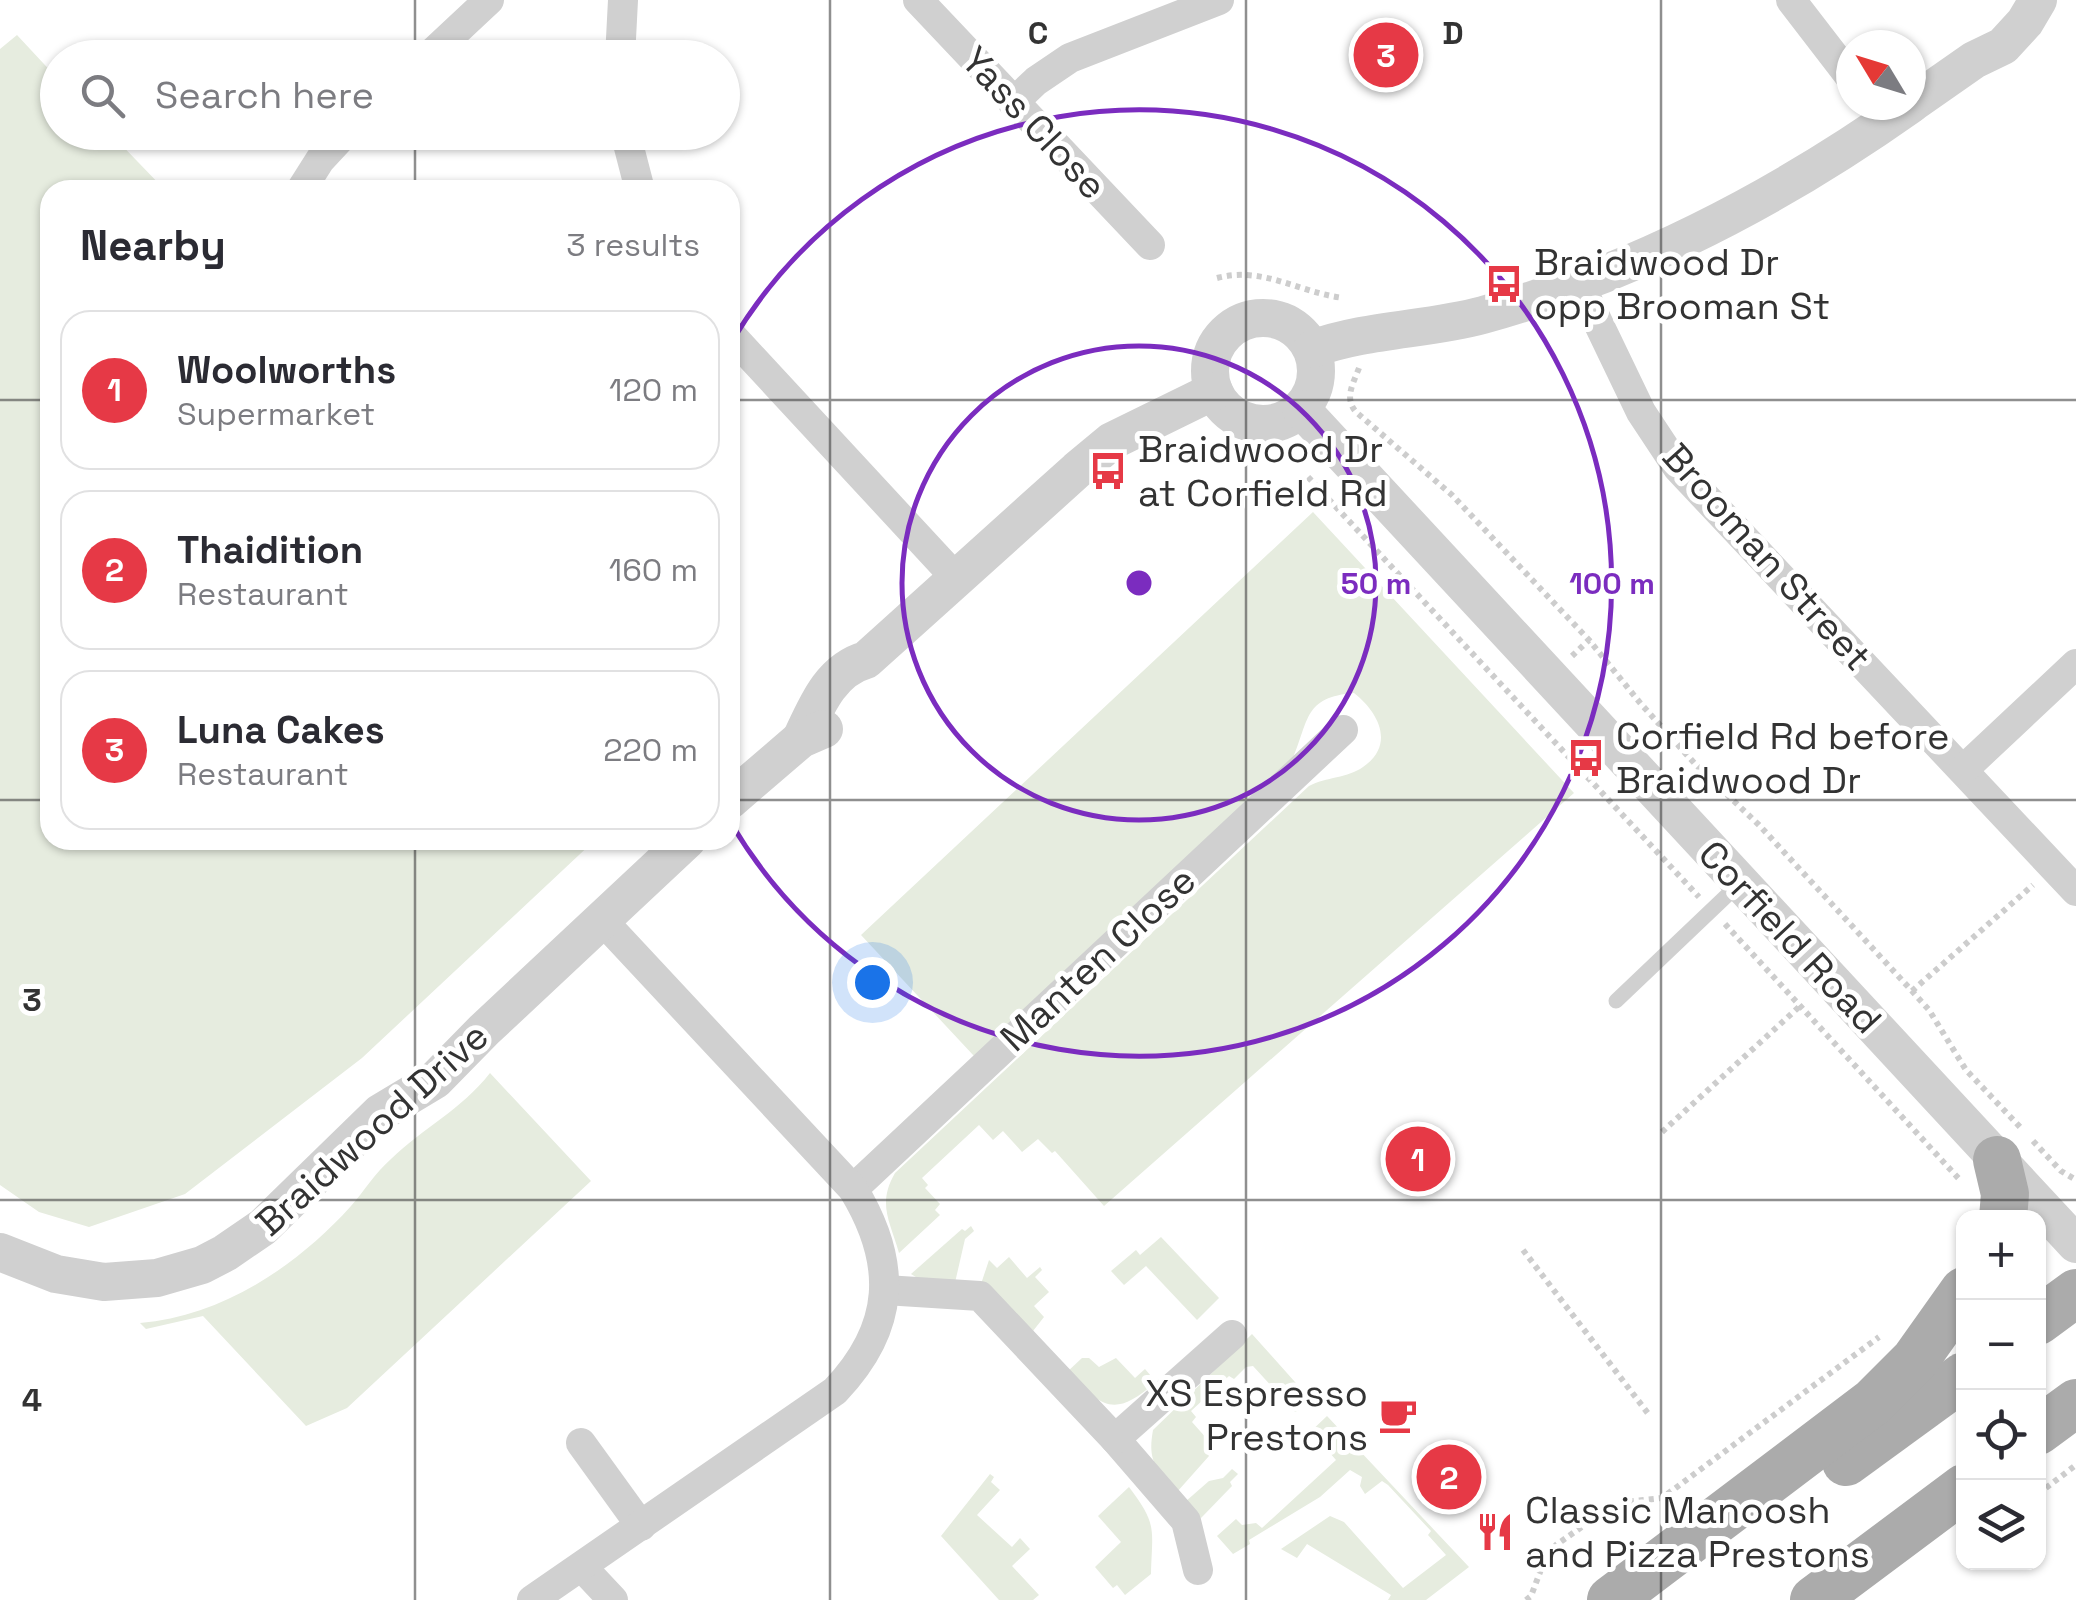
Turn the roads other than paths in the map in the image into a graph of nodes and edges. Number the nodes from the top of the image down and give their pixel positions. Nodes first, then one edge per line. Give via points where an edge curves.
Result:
1 (488, 0) edge
2 (622, 0) edge
3 (918, 0) edge
4 (1219, 0) edge
5 (1791, 0) edge
6 (2010, 0) edge
7 (2038, 0) edge
8 (446, 40) edge
9 (621, 40) edge
10 (1836, 58) edge
11 (1974, 60) junction
12 (1926, 90) edge
13 (1014, 103) junction
14 (1879, 120) edge
15 (329, 150) edge
16 (630, 150) edge
17 (307, 180) edge
18 (637, 180) edge
19 (1150, 245) dead end
20 (1579, 283) junction
21 (740, 345) edge
22 (1312, 348) junction
23 (1214, 392) junction
24 (1301, 410) junction
25 (955, 577) junction
26 (2076, 664) edge
27 (1343, 730) dead end
28 (1963, 770) junction
29 (740, 791) edge
30 (676, 850) edge
31 (1740, 883) junction
32 (2076, 892) edge
33 (602, 920) junction
34 (1616, 1002) dead end
35 (853, 1188) junction
36 (1989, 1189) edge
37 (2076, 1244) edge
38 (0, 1252) edge
39 (886, 1290) junction
40 (2076, 1293) edge
41 (1958, 1300) edge
42 (2046, 1316) edge
43 (1232, 1335) dead end
44 (1956, 1382) edge
45 (2076, 1403) edge
46 (2046, 1426) edge
47 (1115, 1439) junction
48 (581, 1443) dead end
49 (1956, 1494) edge
50 (641, 1526) junction
51 (582, 1567) junction
52 (1198, 1570) dead end
53 (532, 1600) edge
54 (613, 1600) edge
55 (1611, 1600) edge
56 (1658, 1600) edge
57 (1814, 1600) edge

1 - 8 street
2 - 9 street
3 - 13 street, Yass Close
4 - 13 street via 1070,58
5 - 10 street
6 - 11 street
7 - 11 street via 2003,46
11 - 12 street
13 - 19 street, Yass Close
14 - 20 street via 1738,213
15 - 17 street
16 - 18 street
20 - 22 street via 1482,315
20 - 28 street, Brooman Street via 1624,380 1678,468
21 - 25 street
22 - 23 street via 1288,322 1251,318 1234,326 1212,355
22 - 24 street via 1316,381
23 - 24 street via 1252,424
23 - 25 street via 1112,441
24 - 31 street, Corfield Road
25 - 29 street via 866,660 826,729 801,739
26 - 28 street
27 - 35 street, Manten Close
28 - 32 street, Brooman Street
30 - 33 street, Braidwood Drive
31 - 34 lane
31 - 36 street, Corfield Road
33 - 35 street
33 - 38 street, Braidwood Drive via 444,1072 380,1113 263,1227 225,1254 157,1278 104,1282 56,1274
35 - 39 street via 877,1235
36 - 37 street, Corfield Road
39 - 47 street via 980,1296
39 - 50 street via 878,1326 835,1391
40 - 42 main road
41 - 55 main road via 1915,1360 1873,1402
43 - 47 street
44 - 56 main road
45 - 46 main road
47 - 52 street via 1186,1522
48 - 50 street
49 - 57 main road
50 - 51 street
51 - 53 street
51 - 54 street

